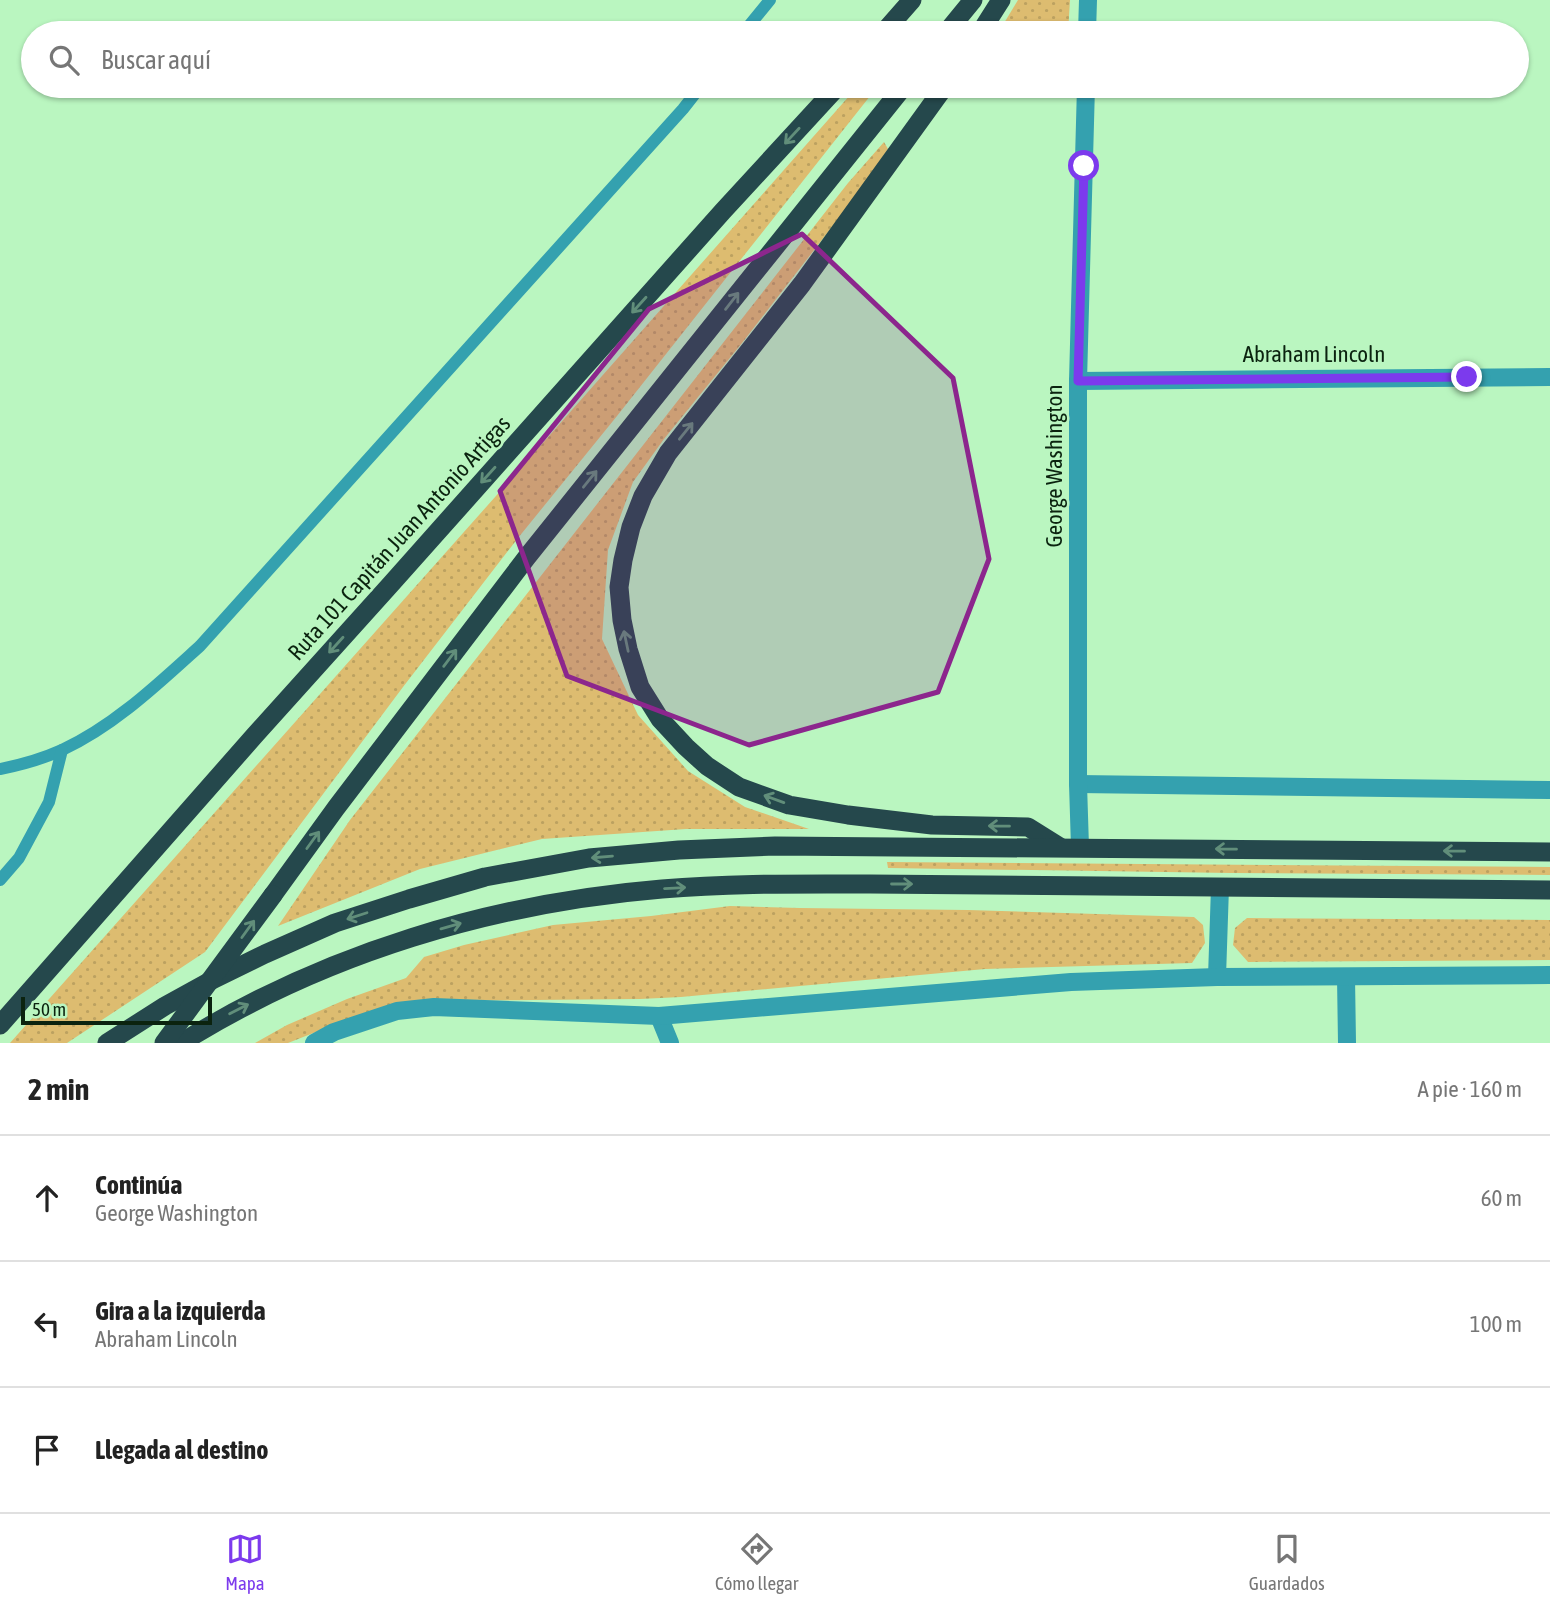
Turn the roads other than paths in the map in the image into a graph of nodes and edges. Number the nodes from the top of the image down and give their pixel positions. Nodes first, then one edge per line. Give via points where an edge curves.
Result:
1 (770, 0) edge
2 (912, 0) edge
3 (973, 0) edge
4 (1001, 0) edge
5 (1088, 0) edge
6 (753, 21) edge
7 (894, 21) edge
8 (956, 21) edge
9 (988, 21) edge
10 (1087, 21) edge
11 (691, 98) edge
12 (827, 98) edge
13 (894, 98) edge
14 (936, 98) edge
15 (1086, 98) edge
16 (1550, 377) edge
17 (1078, 381) junction
18 (62, 750) junction
19 (0, 769) edge
20 (1078, 784) junction
21 (1550, 790) edge
22 (1070, 847) junction
23 (1550, 852) edge
24 (0, 880) edge
25 (1220, 887) junction
26 (1550, 890) edge
27 (1550, 975) edge
28 (1346, 976) junction
29 (1217, 977) junction
30 (659, 1016) junction
31 (0, 1025) edge
32 (107, 1043) edge
33 (164, 1043) edge
34 (181, 1043) edge
35 (314, 1043) edge
36 (670, 1043) edge
37 (1347, 1043) edge

1 - 6 lane
2 - 7 highway
3 - 8 highway
4 - 9 highway
5 - 10 street
11 - 18 lane via 200,646 131,705
12 -> 31 highway, Ruta 101 Capitán Juan Antonio Artigas
33 -> 13 highway, bridge via 527,557
22 -> 14 highway via 1028,827 932,825 848,815 789,805 739,787 707,766 660,719 640,687 622,620 619,587 631,527 668,453 802,284
15 - 17 street, George Washington
16 - 17 street, Abraham Lincoln
17 - 20 street, George Washington
18 - 19 lane
18 - 24 lane via 49,802 19,858
20 - 21 street
20 - 22 street, George Washington
23 -> 22 highway
22 -> 32 highway via 679,850 589,858 485,877 335,923 214,979
25 - 26 highway
25 - 29 street
34 -> 25 highway via 235,1010 397,942 487,916 569,900 765,884
27 - 28 street
28 - 29 street
28 - 37 street
29 - 30 street via 1071,982
30 - 35 street via 434,1007 397,1011
30 - 36 street

